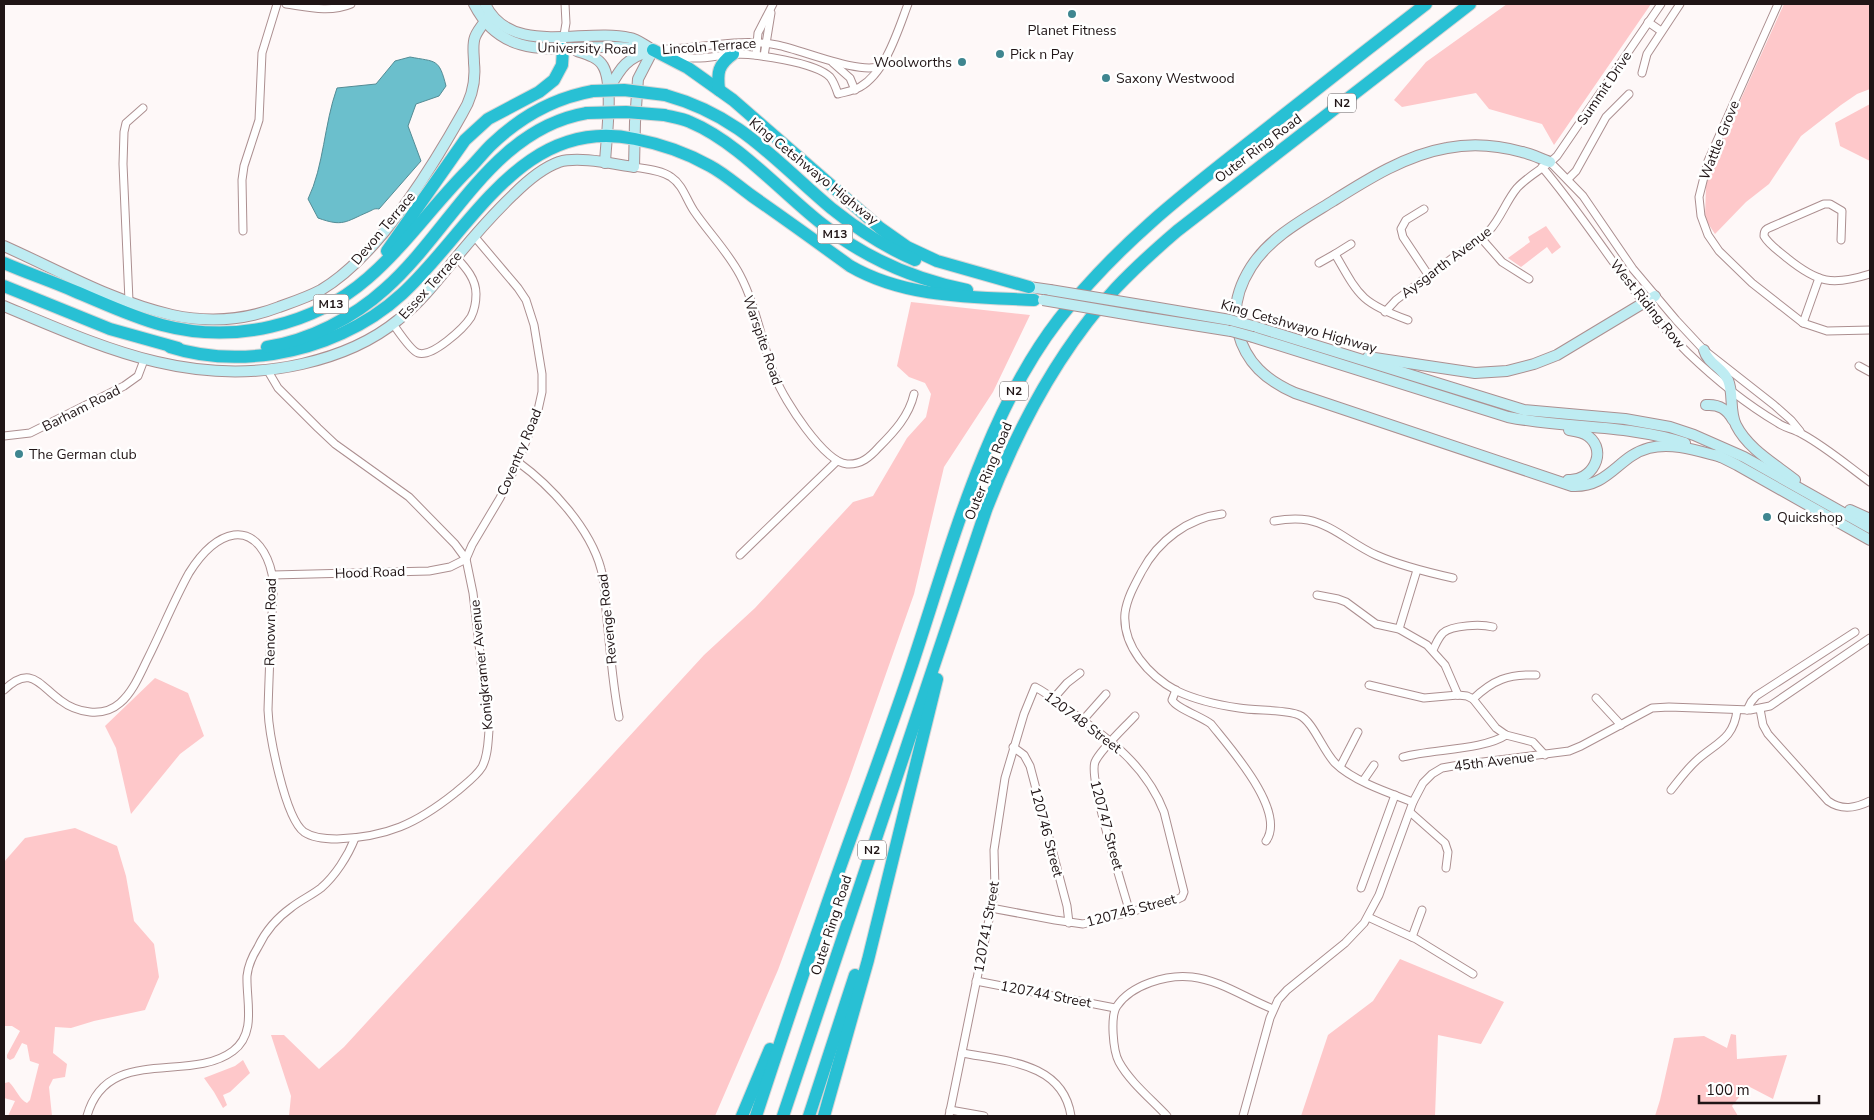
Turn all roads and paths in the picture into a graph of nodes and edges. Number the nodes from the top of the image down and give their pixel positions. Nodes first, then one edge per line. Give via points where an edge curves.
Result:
1 (277, 4) edge
2 (286, 4) edge
3 (351, 4) edge
4 (474, 4) edge
5 (484, 4) edge
6 (565, 4) edge
7 (908, 4) edge
8 (1426, 4) edge
9 (1470, 4) edge
10 (1661, 4) edge
11 (1680, 4) edge
12 (1778, 4) edge
13 (773, 6) edge
14 (488, 19) junction
15 (1648, 22) junction
16 (1661, 31) junction
17 (757, 43) junction
18 (766, 43) junction
19 (566, 45) junction
20 (653, 50) junction
21 (733, 54) junction
22 (756, 55) junction
23 (764, 56) junction
24 (831, 61) junction
25 (881, 66) junction
26 (1642, 73) dead end
27 (610, 87) junction
28 (719, 90) junction
29 (855, 90) junction
30 (1630, 94) dead end
31 (143, 108) dead end
32 (606, 136) junction
33 (635, 139) junction
34 (605, 163) junction
35 (1544, 163) junction
36 (634, 167) junction
37 (1568, 179) junction
38 (1424, 209) dead end
39 (243, 230) dead end
40 (474, 236) junction
41 (1481, 238) junction
42 (1841, 240) dead end
43 (1351, 244) dead end
44 (4, 246) edge
45 (1335, 254) junction
46 (456, 257) junction
47 (1628, 261) junction
48 (4, 263) edge
49 (1319, 263) dead end
50 (1618, 268) junction
51 (1870, 274) edge
52 (1429, 276) junction
53 (368, 278) junction
54 (1819, 278) junction
55 (1529, 279) dead end
56 (4, 286) edge
57 (1029, 287) junction
58 (1655, 296) junction
59 (1038, 300) junction
60 (129, 301) junction
61 (1644, 302) junction
62 (4, 306) edge
63 (1386, 312) junction
64 (1408, 320) dead end
65 (1803, 323) junction
66 (393, 324) junction
67 (1870, 330) edge
68 (170, 347) junction
69 (1704, 350) junction
70 (1333, 351) junction
71 (144, 360) junction
72 (1859, 366) dead end
73 (268, 371) junction
74 (1870, 372) edge
75 (1730, 389) junction
76 (914, 394) dead end
77 (1706, 405) dead end
78 (1521, 419) junction
79 (1736, 425) junction
80 (1801, 433) junction
81 (4, 436) edge
82 (1721, 457) junction
83 (837, 460) junction
84 (518, 462) junction
85 (1552, 479) junction
86 (1870, 482) edge
87 (1819, 500) junction
88 (1222, 514) dead end
89 (1870, 519) edge
90 (1274, 520) dead end
91 (1870, 528) edge
92 (1870, 540) edge
93 (740, 555) dead end
94 (466, 559) junction
95 (1417, 570) junction
96 (273, 575) junction
97 (1453, 578) dead end
98 (961, 584) junction
99 (1317, 595) dead end
100 (1493, 627) dead end
101 (1399, 629) junction
102 (1855, 632) dead end
103 (1870, 638) edge
104 (1433, 650) junction
105 (1080, 673) dead end
106 (1536, 675) dead end
107 (1369, 685) dead end
108 (1035, 687) joint
109 (4, 690) edge
110 (1176, 690) junction
111 (1106, 694) dead end
112 (1458, 695) junction
113 (1596, 698) dead end
114 (1053, 699) junction
115 (1473, 699) junction
116 (1760, 709) junction
117 (1737, 710) junction
118 (1747, 710) junction
119 (1135, 716) dead end
120 (619, 717) dead end
121 (1083, 720) junction
122 (1621, 725) junction
123 (1358, 732) dead end
124 (1506, 735) junction
125 (1111, 742) junction
126 (1013, 747) junction
127 (1545, 755) junction
128 (1403, 757) dead end
129 (1374, 765) dead end
130 (1340, 767) junction
131 (1363, 781) junction
132 (1670, 790) dead end
133 (1395, 795) junction
134 (1870, 801) edge
135 (1413, 802) junction
136 (1410, 812) junction
137 (355, 838) junction
138 (1266, 842) dead end
139 (1446, 868) dead end
140 (888, 875) junction
141 (1361, 888) dead end
142 (1182, 897) joint
143 (991, 908) junction
144 (1422, 910) dead end
145 (1130, 913) junction
146 (1368, 917) junction
147 (1069, 923) junction
148 (819, 926) junction
149 (1412, 937) junction
150 (1473, 974) dead end
151 (976, 981) junction
152 (1115, 1008) junction
153 (1274, 1009) junction
154 (962, 1053) junction
155 (950, 1113) edge
156 (86, 1116) edge
157 (742, 1116) edge
158 (756, 1116) edge
159 (783, 1116) edge
160 (809, 1116) edge
161 (824, 1116) edge
162 (984, 1116) edge
163 (1071, 1116) edge
164 (1167, 1116) edge
165 (1243, 1116) edge

1 - 39 street via 262,53 259,120 244,166
2 - 3 street via 326,9
4 - 14 main road, University Road
5 - 14 main road, University Road
6 - 19 street
7 - 25 street, Lincoln Terrace
8 - 148 highway, Outer Ring Road / N2 via 1134,236 1090,282 1038,349 1004,409 975,479
9 - 98 highway, Outer Ring Road / N2 via 1177,230 1115,289 1075,338 1020,430 999,476
10 - 15 street, Summit Drive
11 - 16 street
12 - 65 street, Wattle Grove via 1708,161 1699,205 1704,226 1719,251 1752,283
13 - 17 street via 758,33
13 - 18 street
14 - 19 main road, University Road via 492,31 528,46 542,49
14 - 60 main road, Devon Terrace via 474,39 475,78 463,113 404,207 365,253 336,280 303,299 260,315 228,320 185,318
15 - 16 street
15 - 35 street, Summit Drive via 1562,149
16 - 26 street
17 - 18 street, Lincoln Terrace
17 - 20 street, Lincoln Terrace
17 - 22 street
18 - 23 street
18 - 24 street, Lincoln Terrace
19 - 20 main road, University Road
19 - 27 main road via 603,64
19 - 53 highway via 562,65 554,80 539,92 488,119 465,140
20 - 21 street, Lincoln Terrace via 692,58
20 - 27 main road via 625,63
20 - 28 highway via 688,68
20 - 33 main road via 638,79
21 - 22 street, Lincoln Terrace
21 - 28 highway via 718,72
22 - 23 street, Lincoln Terrace
23 - 29 street, Lincoln Terrace via 794,62 829,76 838,94
24 - 25 street, Lincoln Terrace via 864,69
24 - 29 street, Lincoln Terrace via 846,72
25 - 29 street, Lincoln Terrace via 870,80
27 - 32 main road
28 - 57 highway via 907,247 937,262
30 - 37 street via 1606,117 1576,171
31 - 60 street via 126,123 124,132
32 - 33 highway
32 - 34 main road
32 - 68 highway via 558,144 528,160 492,194 400,296 349,330 311,345 265,355 214,357
33 - 36 main road
33 - 59 highway via 673,149 712,167 867,276 924,291
34 - 36 main road, Essex Terrace
34 - 40 main road, Essex Terrace via 564,161 548,167 524,184
35 - 37 street, West Riding Row
35 - 41 street, Aysgarth Avenue via 1516,190 1494,225
35 - 50 street, West Riding Row
35 - 85 main road via 1504,147 1464,145 1423,154 1387,170 1304,219 1268,246 1242,283 1235,313 1239,338 1250,362 1280,386 1316,402
36 - 83 street, Warspite Road via 669,176 683,189 693,209 741,276 781,390 814,438
37 - 47 street, West Riding Row
38 - 52 street via 1406,220 1401,229
40 - 46 main road, Essex Terrace
40 - 84 street, Coventry Road via 518,288 526,300 534,325 542,392
41 - 52 street, Aysgarth Avenue
41 - 55 street via 1502,262
42 - 54 street via 1842,211 1830,204 1766,229 1764,236 1769,243
43 - 45 street
44 - 60 main road, Devon Terrace via 61,274
45 - 49 street
45 - 63 street via 1358,293
46 - 66 main road, Essex Terrace via 414,307
46 - 66 street via 470,273 476,294 471,316 458,331 429,352 419,353
47 - 50 street
47 - 58 street, West Riding Row
48 - 53 highway, King Cetshwayo Highway / M13 via 126,313 178,328 216,332 258,329 300,318 337,300
50 - 61 street, West Riding Row
51 - 54 street via 1845,281
52 - 63 street, Aysgarth Avenue via 1396,300
53 - 57 highway, King Cetshwayo Highway / M13, bridge via 396,251 456,181 509,129 553,103 593,91 624,90 665,95 703,108 741,130 843,218 894,251 936,268
54 - 65 street
56 - 68 highway, King Cetshwayo Highway / M13 via 110,329
57 - 70 main road, King Cetshwayo Highway / M13, bridge via 1230,320
58 - 61 main road
58 - 69 street, West Riding Row
59 - 68 highway, King Cetshwayo Highway / M13, bridge via 945,285 876,260 821,224 744,158 705,129 688,121 664,115 587,113 564,118 537,131 507,153 386,289 344,318 292,341 250,350 224,352
59 - 78 main road, King Cetshwayo Highway / M13, bridge via 1230,331
61 - 70 main road via 1551,357 1514,370 1485,374 1452,371
61 - 75 street, West Riding Row via 1673,337
62 - 71 main road, Essex Terrace via 103,347
63 - 64 street
65 - 67 street, Wattle Grove via 1827,331
66 - 73 main road, Essex Terrace via 336,355
69 - 75 main road via 1709,361 1726,377
69 - 80 street, West Riding Row via 1774,405
70 - 87 main road, King Cetshwayo Highway / M13 via 1524,410 1625,419 1670,427 1744,457
71 - 73 main road, Essex Terrace via 208,370
71 - 81 street, Barham Road via 138,376 124,386 30,433
72 - 74 street
73 - 94 street, Konigkramer Avenue via 278,388 318,428 409,497
75 - 79 main road
75 - 80 street, West Riding Row via 1779,424
76 - 83 street via 908,413 868,459 851,464
77 - 79 main road via 1725,409
78 - 82 main road, King Cetshwayo Highway / M13 via 1653,434
78 - 85 main road via 1533,425 1583,434 1594,445 1596,462 1585,478 1572,481
79 - 87 main road via 1753,447
80 - 86 street, West Riding Row
82 - 85 main road via 1675,447 1657,447 1635,454 1610,475 1586,485 1572,486
82 - 92 main road, King Cetshwayo Highway / M13
83 - 93 street
84 - 94 street, Coventry Road
84 - 120 street, Revenge Road via 562,504 595,550 603,575
87 - 89 main road
87 - 91 main road, King Cetshwayo Highway / M13
88 - 110 street via 1200,518 1167,539 1146,563 1127,602 1126,630 1132,647 1146,666
90 - 95 street via 1299,519 1318,523 1374,554
94 - 96 street, Hood Road via 430,570
94 - 137 street, Konigkramer Avenue via 488,721 488,746 484,760 464,785 420,818 396,830
95 - 97 street
95 - 101 street
96 - 109 street, Renown Road via 264,553 251,537 242,534 218,541 190,572 134,686 120,703 109,710 94,713 66,704 35,679 19,679
96 - 137 street, Renown Road via 269,730 291,812 304,832 313,836
98 - 140 highway
98 - 159 highway, Outer Ring Road / N2
99 - 101 street via 1338,599 1376,624
100 - 104 street via 1481,625 1449,630 1438,639
101 - 104 street
102 - 118 street via 1756,696
103 - 116 street, 45th Avenue via 1779,702
104 - 112 street via 1446,665
105 - 114 street
106 - 115 street via 1495,681
107 - 112 street via 1424,698
108 - 114 street, 120748 Street
108 - 126 street, 120741 Street
110 - 130 street via 1236,708 1301,716
110 - 138 street via 1172,700 1174,704 1211,724 1258,787 1271,821 1270,836
111 - 121 street
112 - 115 street
113 - 122 street
114 - 121 street, 120748 Street
115 - 124 street via 1496,728
116 - 118 street, 45th Avenue
116 - 134 street via 1768,734 1828,801 1850,808
117 - 118 street, 45th Avenue
117 - 122 street, 45th Avenue via 1652,708
117 - 132 street via 1729,734 1696,761
119 - 125 street, 120747 Street
121 - 125 street, 120748 Street
122 - 127 street, 45th Avenue via 1569,751
123 - 130 street
124 - 127 street via 1533,742
124 - 128 street via 1485,743
125 - 142 street, 120748 Street via 1132,760 1161,805 1183,886
125 - 145 street, 120747 Street via 1095,762 1093,775
126 - 143 street, 120741 Street via 994,841 995,890
126 - 147 street, 120746 Street via 1024,755 1030,766
127 - 135 street, 45th Avenue via 1442,768 1423,783
129 - 131 street
130 - 131 street
131 - 133 street
133 - 135 street
133 - 141 street
135 - 136 street, 45th Avenue
136 - 139 street via 1445,842 1448,852
136 - 146 street, 45th Avenue
137 - 156 street via 332,877 285,912 258,946 247,973 248,1026 239,1046 223,1057 201,1063 126,1073 109,1082 97,1094
140 - 160 highway
140 - 161 highway
142 - 145 street, 120745 Street
143 - 147 street, 120745 Street
143 - 151 street, 120741 Street
144 - 149 street
145 - 147 street, 120745 Street via 1090,923
146 - 149 street
146 - 153 street, 45th Avenue via 1344,943 1287,990
148 - 157 highway
148 - 158 highway, Outer Ring Road / N2
149 - 150 street
151 - 152 street, 120744 Street
151 - 154 street, 120741 Street
152 - 153 street via 1139,988 1167,978 1185,976 1208,980
152 - 164 street via 1113,1046 1119,1063
153 - 165 street, 45th Avenue
154 - 155 street, 120741 Street
154 - 163 street via 1023,1064 1041,1072 1063,1093
155 - 162 street, 120741 Street

